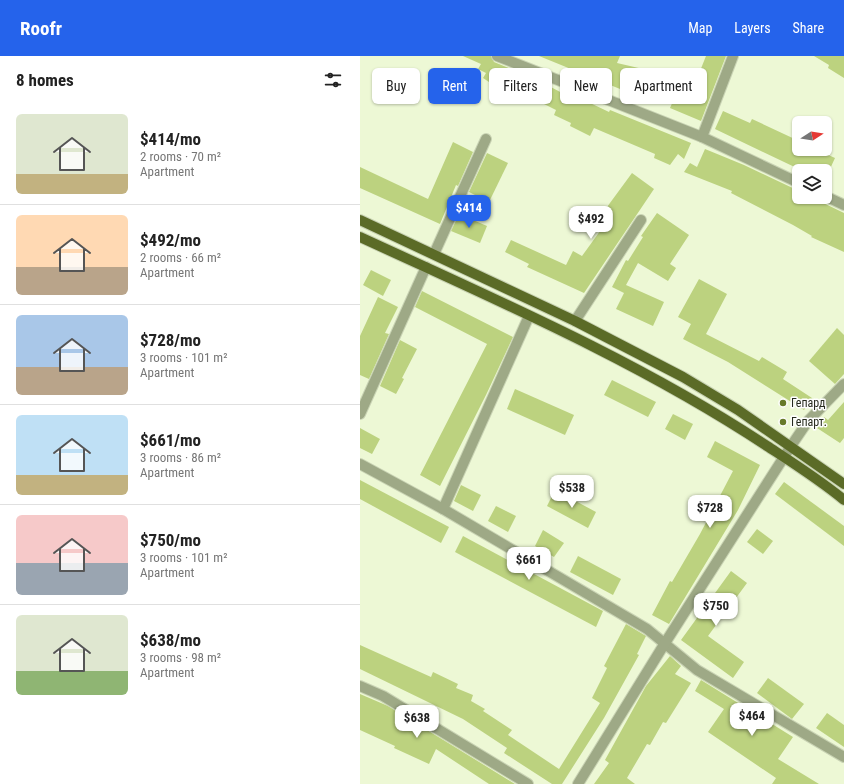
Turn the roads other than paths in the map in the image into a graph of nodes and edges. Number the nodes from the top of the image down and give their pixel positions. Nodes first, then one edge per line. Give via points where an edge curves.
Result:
1 (497, 56) edge
2 (733, 56) edge
3 (702, 137) junction
4 (486, 139) dead end
5 (792, 180) edge
6 (832, 199) edge
7 (844, 205) edge
8 (360, 220) edge
9 (641, 220) dead end
10 (360, 237) edge
11 (434, 254) junction
12 (426, 267) junction
13 (529, 316) junction
14 (575, 321) junction
15 (844, 384) edge
16 (360, 414) edge
17 (791, 446) junction
18 (784, 457) junction
19 (360, 464) edge
20 (844, 484) edge
21 (844, 500) edge
22 (443, 509) junction
23 (665, 643) junction
24 (360, 686) edge
25 (844, 757) edge
26 (528, 784) edge
27 (578, 784) edge

1 - 3 street
2 - 3 street
3 - 5 street
4 - 11 street
6 - 7 street
8 - 11 main road
9 - 14 street
10 - 12 main road
11 - 14 main road
12 - 13 main road
12 - 16 street
13 - 18 main road via 594,346 678,391 730,421
13 - 22 street
14 - 17 main road via 711,394
15 - 17 street via 808,421
17 - 18 street
17 - 20 main road
18 - 21 main road
18 - 23 street
19 - 22 street
22 - 23 street via 647,629
23 - 25 street via 697,670
23 - 27 street
24 - 26 street via 383,696

